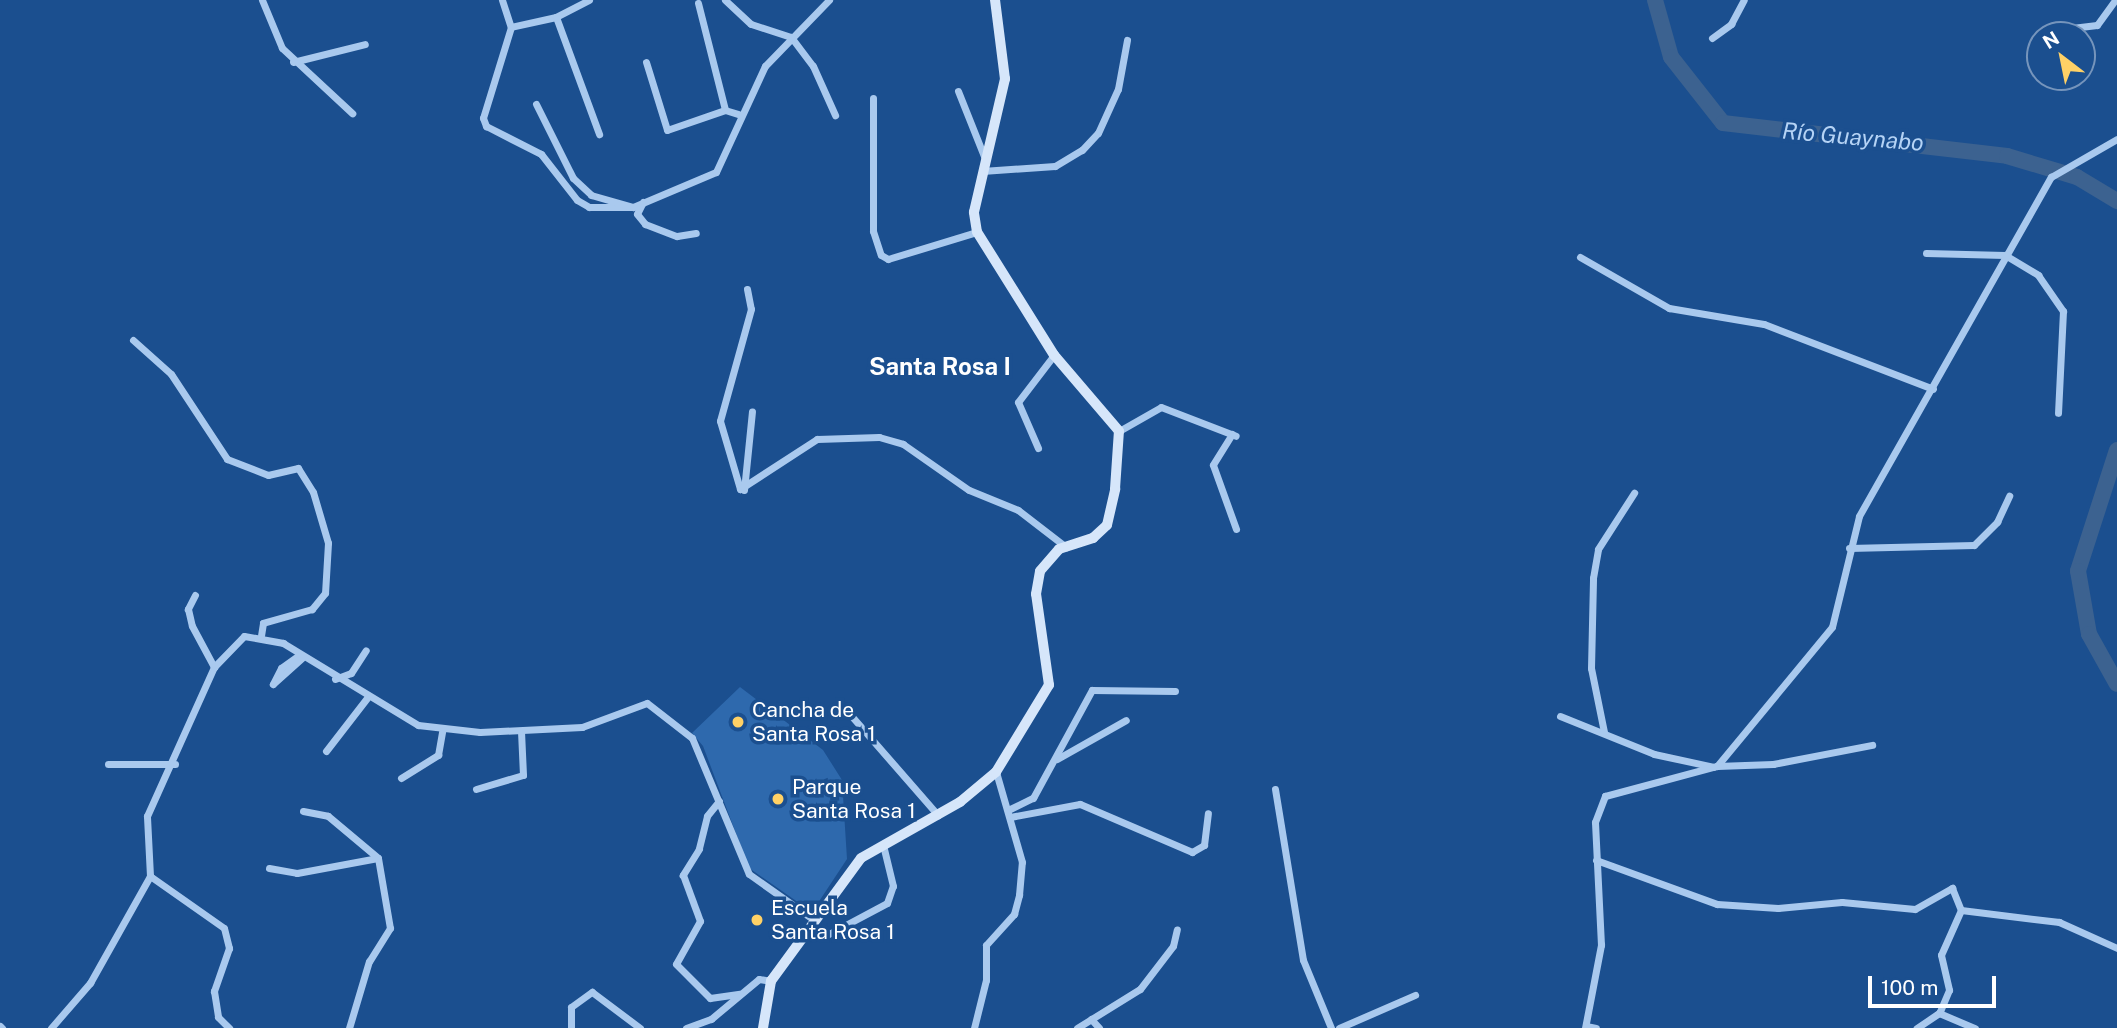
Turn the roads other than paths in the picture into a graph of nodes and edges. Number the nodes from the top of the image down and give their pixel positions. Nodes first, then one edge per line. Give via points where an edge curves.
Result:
1 (262, 0) edge
2 (502, 0) edge
3 (589, 0) edge
4 (725, 0) edge
5 (829, 0) edge
6 (995, 0) edge
7 (1744, 0) edge
8 (2115, 0) edge
9 (698, 2) dead end
10 (556, 17) junction
11 (2096, 25) edge
12 (511, 27) junction
13 (790, 37) junction
14 (1712, 38) dead end
15 (1127, 40) dead end
16 (365, 44) dead end
17 (293, 62) junction
18 (646, 62) dead end
19 (958, 91) dead end
20 (873, 98) dead end
21 (536, 104) dead end
22 (725, 110) junction
23 (352, 113) dead end
24 (738, 114) junction
25 (835, 115) dead end
26 (599, 134) dead end
27 (2117, 139) edge
28 (985, 159) junction
29 (982, 170) junction
30 (643, 202) junction
31 (633, 206) junction
32 (977, 232) junction
33 (696, 233) dead end
34 (1926, 253) dead end
35 (2005, 255) junction
36 (1580, 257) dead end
37 (747, 289) dead end
38 (134, 340) dead end
39 (1054, 355) junction
40 (1933, 389) junction
41 (752, 411) dead end
42 (2058, 413) dead end
43 (1119, 431) junction
44 (1038, 448) dead end
45 (744, 490) junction
46 (1634, 493) dead end
47 (2009, 496) dead end
48 (1236, 529) dead end
49 (1066, 547) junction
50 (1849, 548) junction
51 (195, 595) dead end
52 (261, 635) junction
53 (366, 650) dead end
54 (214, 667) junction
55 (334, 679) junction
56 (1175, 691) dead end
57 (367, 698) junction
58 (848, 712) dead end
59 (1560, 716) dead end
60 (1126, 720) dead end
61 (443, 728) junction
62 (521, 731) junction
63 (1605, 732) junction
64 (1872, 745) dead end
65 (326, 751) dead end
66 (108, 764) dead end
67 (175, 764) junction
68 (1050, 765) junction
69 (1716, 766) junction
70 (996, 772) junction
71 (401, 778) dead end
72 (476, 789) dead end
73 (1275, 789) dead end
74 (719, 801) junction
75 (303, 811) dead end
76 (1208, 813) dead end
77 (1009, 814) junction
78 (938, 815) junction
79 (883, 845) junction
80 (378, 858) junction
81 (1596, 860) junction
82 (269, 867) dead end
83 (150, 876) junction
84 (1961, 910) junction
85 (814, 920) junction
86 (1177, 929) dead end
87 (804, 935) junction
88 (2117, 948) edge
89 (771, 981) junction
90 (740, 994) junction
91 (1415, 995) dead end
92 (1939, 1013) junction
93 (1091, 1019) junction
94 (1585, 1027) edge
95 (51, 1028) edge
96 (229, 1028) edge
97 (349, 1028) edge
98 (571, 1028) edge
99 (640, 1028) edge
100 (686, 1028) edge
101 (763, 1028) edge
102 (974, 1028) edge
103 (1077, 1028) edge
104 (1099, 1028) edge
105 (1331, 1028) edge
106 (1339, 1028) edge
107 (1596, 1028) edge
108 (1917, 1028) edge
109 (1975, 1028) edge

1 - 17 street via 271,31
2 - 12 street
3 - 10 street
4 - 13 street via 751,24
5 - 13 street
6 - 28 street via 1005,79
7 - 14 street via 1731,24
8 - 11 street
9 - 22 street
10 - 12 street
10 - 26 street
12 - 31 street via 484,108 486,126 541,154 589,206
13 - 24 street
13 - 25 street via 813,66
15 - 29 street via 1118,89 1098,133 1082,150 1055,166
16 - 17 street
17 - 23 street
18 - 22 street via 667,130
19 - 28 street
20 - 32 street via 873,231 881,255 888,258
21 - 31 street via 573,178 591,195
22 - 24 street
24 - 30 street via 716,172
27 - 35 street via 2051,177
28 - 29 street
29 - 32 street via 974,212
30 - 31 street
30 - 33 street via 637,214 645,224 677,236
32 - 39 street
34 - 35 street
35 - 40 street
35 - 42 street via 2038,275 2063,311
36 - 40 street via 1669,308 1764,324
37 - 45 street via 751,309 720,421 733,480
38 - 52 street via 171,374 227,459 268,475 298,468 313,492 328,543 325,593 312,609 263,623
39 - 43 street
39 - 44 street via 1018,402
40 - 50 street via 1859,516
41 - 45 street
43 - 48 street via 1160,407 1234,435 1213,465
43 - 49 street via 1107,525 1093,538
45 - 49 street via 817,439 879,437 902,444 969,490 1018,510
46 - 63 street via 1598,549 1592,578 1591,668
47 - 50 street via 1997,522 1974,545
49 - 70 street via 1036,580 1049,685
50 - 69 street via 1832,627
51 - 54 street via 188,609 192,626
52 - 54 street via 231,644
52 - 55 street
53 - 55 street via 351,673
54 - 67 street
55 - 57 street
56 - 68 street via 1092,690
57 - 61 street via 418,725
57 - 65 street
58 - 78 street
59 - 63 street
60 - 68 street
61 - 62 street
61 - 71 street via 438,755
62 - 72 street via 523,775
62 - 74 street via 582,727 647,703 692,738
63 - 69 street via 1654,754
64 - 69 street via 1773,764
66 - 67 street
67 - 83 street via 147,817
68 - 77 street via 1033,798
69 - 81 street via 1605,796 1595,822
70 - 77 street
70 - 78 street
73 - 105 street via 1303,960
74 - 85 street via 749,874
74 - 90 street via 707,816 699,849 682,876 700,921 676,964 710,999
75 - 80 street via 328,816
76 - 77 street via 1204,845 1192,852 1080,804
77 - 102 street via 1022,862 1019,895 1014,914 986,945 986,980
78 - 79 street
79 - 85 street via 861,858
79 - 87 street via 893,886 887,903 825,936
80 - 82 street via 297,873
80 - 97 street via 390,928 369,961
81 - 84 street via 1717,904 1778,908 1842,902 1915,909 1952,888
81 - 94 street via 1601,945
83 - 95 street via 90,983
83 - 96 street via 224,928 229,948 214,990 218,1017
84 - 88 street via 2059,922
84 - 92 street via 1941,955 1949,990
85 - 87 street
86 - 93 street via 1173,946 1140,989
87 - 89 street
89 - 90 street via 759,979
89 - 101 street
90 - 100 street via 711,1018
91 - 106 street
92 - 108 street
92 - 109 street
93 - 103 street
93 - 104 street
94 - 107 street
98 - 99 street via 571,1007 592,992

